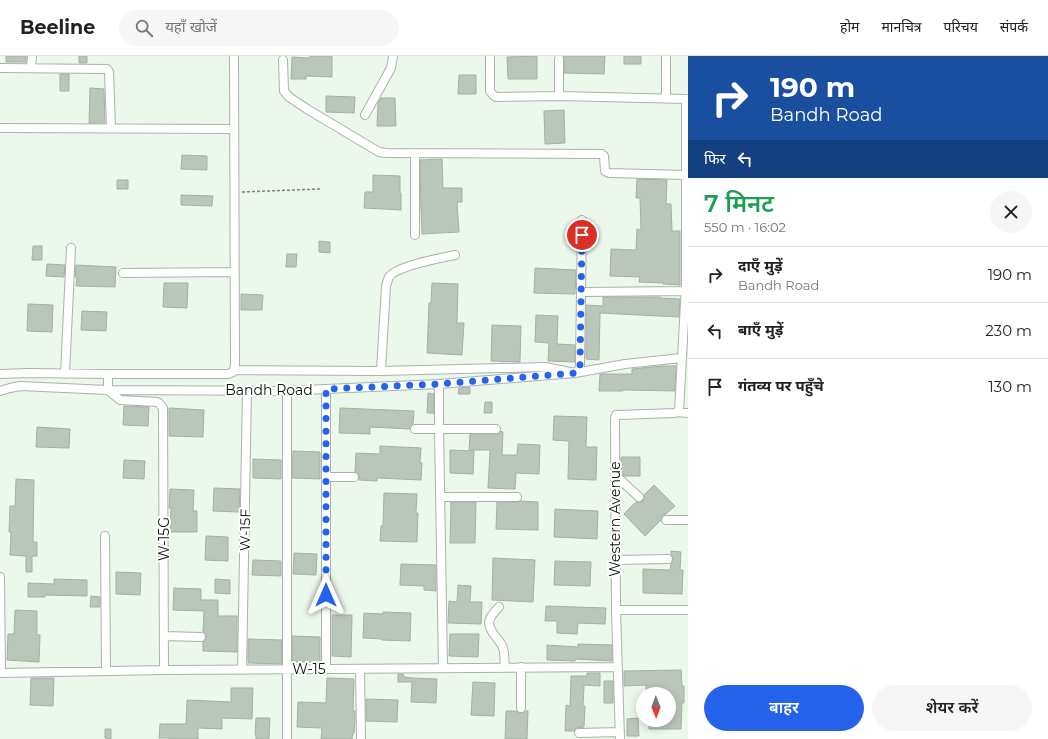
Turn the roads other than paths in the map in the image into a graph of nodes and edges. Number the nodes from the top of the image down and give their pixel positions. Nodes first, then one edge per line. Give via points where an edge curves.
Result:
1 (32, 56) edge
2 (234, 56) edge
3 (393, 56) edge
4 (490, 56) edge
5 (666, 56) edge
6 (559, 59) dead end
7 (283, 60) dead end
8 (0, 68) edge
9 (31, 68) junction
10 (559, 96) junction
11 (666, 98) junction
12 (687, 98) edge
13 (365, 115) dead end
14 (0, 128) edge
15 (111, 128) junction
16 (233, 129) junction
17 (415, 153) junction
18 (686, 175) junction
19 (582, 220) dead end
20 (415, 235) dead end
21 (71, 248) dead end
22 (455, 255) dead end
23 (123, 272) dead end
24 (234, 272) junction
25 (686, 287) edge
26 (582, 293) junction
27 (685, 344) edge
28 (681, 358) junction
29 (234, 370) junction
30 (381, 371) junction
31 (576, 373) junction
32 (0, 374) edge
33 (65, 374) junction
34 (108, 374) junction
35 (439, 384) junction
36 (326, 389) junction
37 (108, 390) junction
38 (248, 390) junction
39 (0, 391) edge
40 (287, 391) junction
41 (677, 412) junction
42 (688, 413) edge
43 (439, 429) junction
44 (496, 429) dead end
45 (414, 430) dead end
46 (615, 475) junction
47 (326, 477) junction
48 (354, 477) dead end
49 (440, 497) junction
50 (517, 497) dead end
51 (639, 497) dead end
52 (666, 520) dead end
53 (688, 520) edge
54 (105, 536) dead end
55 (616, 560) junction
56 (668, 560) dead end
57 (0, 577) edge
58 (499, 607) dead end
59 (616, 610) junction
60 (688, 610) edge
61 (164, 636) junction
62 (201, 636) dead end
63 (505, 667) junction
64 (520, 667) junction
65 (618, 667) junction
66 (443, 668) junction
67 (286, 669) junction
68 (326, 669) junction
69 (360, 669) junction
70 (164, 670) junction
71 (242, 670) junction
72 (106, 671) junction
73 (1, 673) edge
74 (521, 708) dead end
75 (579, 733) dead end
76 (620, 736) edge
77 (287, 739) edge
78 (360, 739) edge

1 - 9 street
2 - 16 street
3 - 13 street via 391,68
4 - 10 street via 490,91 493,96
5 - 11 street
6 - 10 street
7 - 17 street via 284,91 289,97 379,152
8 - 9 street
9 - 15 street via 107,69
10 - 11 street
11 - 12 street
12 - 18 street
14 - 15 street
15 - 16 street
16 - 24 street
17 - 18 street via 602,154 606,171 609,173
17 - 20 street
18 - 25 street
19 - 26 street
21 - 33 street
22 - 30 street via 403,268 389,277 386,286
23 - 24 street
24 - 29 street
25 - 26 street
25 - 27 street
26 - 31 street via 580,365
27 - 28 street
28 - 31 street, Bandh Road
28 - 41 street
29 - 30 street
29 - 34 street via 228,374
30 - 31 street via 545,367
31 - 35 street, Bandh Road
32 - 33 street
33 - 34 street
34 - 37 street
35 - 36 street, Bandh Road
35 - 43 street
36 - 40 street, Bandh Road
36 - 47 street
37 - 38 street, Bandh Road
37 - 39 street, Bandh Road via 20,386
37 - 61 street, W-15G via 120,400 157,402 164,408
38 - 40 street, Bandh Road
38 - 71 street, W-15F
40 - 67 street
41 - 42 street
41 - 46 street, Western Avenue via 616,415
43 - 44 street
43 - 45 street
43 - 49 street
46 - 51 street
46 - 55 street, Western Avenue
47 - 48 street
47 - 68 street
49 - 50 street
49 - 66 street
52 - 53 street
54 - 72 street
55 - 56 street
55 - 59 street, Western Avenue
57 - 73 street
58 - 63 street via 490,618 489,627 502,646
59 - 60 street
59 - 65 street, Western Avenue
61 - 62 street
61 - 70 street, W-15G
63 - 64 street, W-15
63 - 66 street, W-15
64 - 65 street, W-15
64 - 74 street
65 - 76 street, Western Avenue
66 - 69 street, W-15
67 - 68 street, W-15
67 - 71 street, W-15
67 - 77 street
68 - 69 street, W-15
69 - 78 street
70 - 71 street, W-15
70 - 72 street, W-15
72 - 73 street, W-15
75 - 76 street

